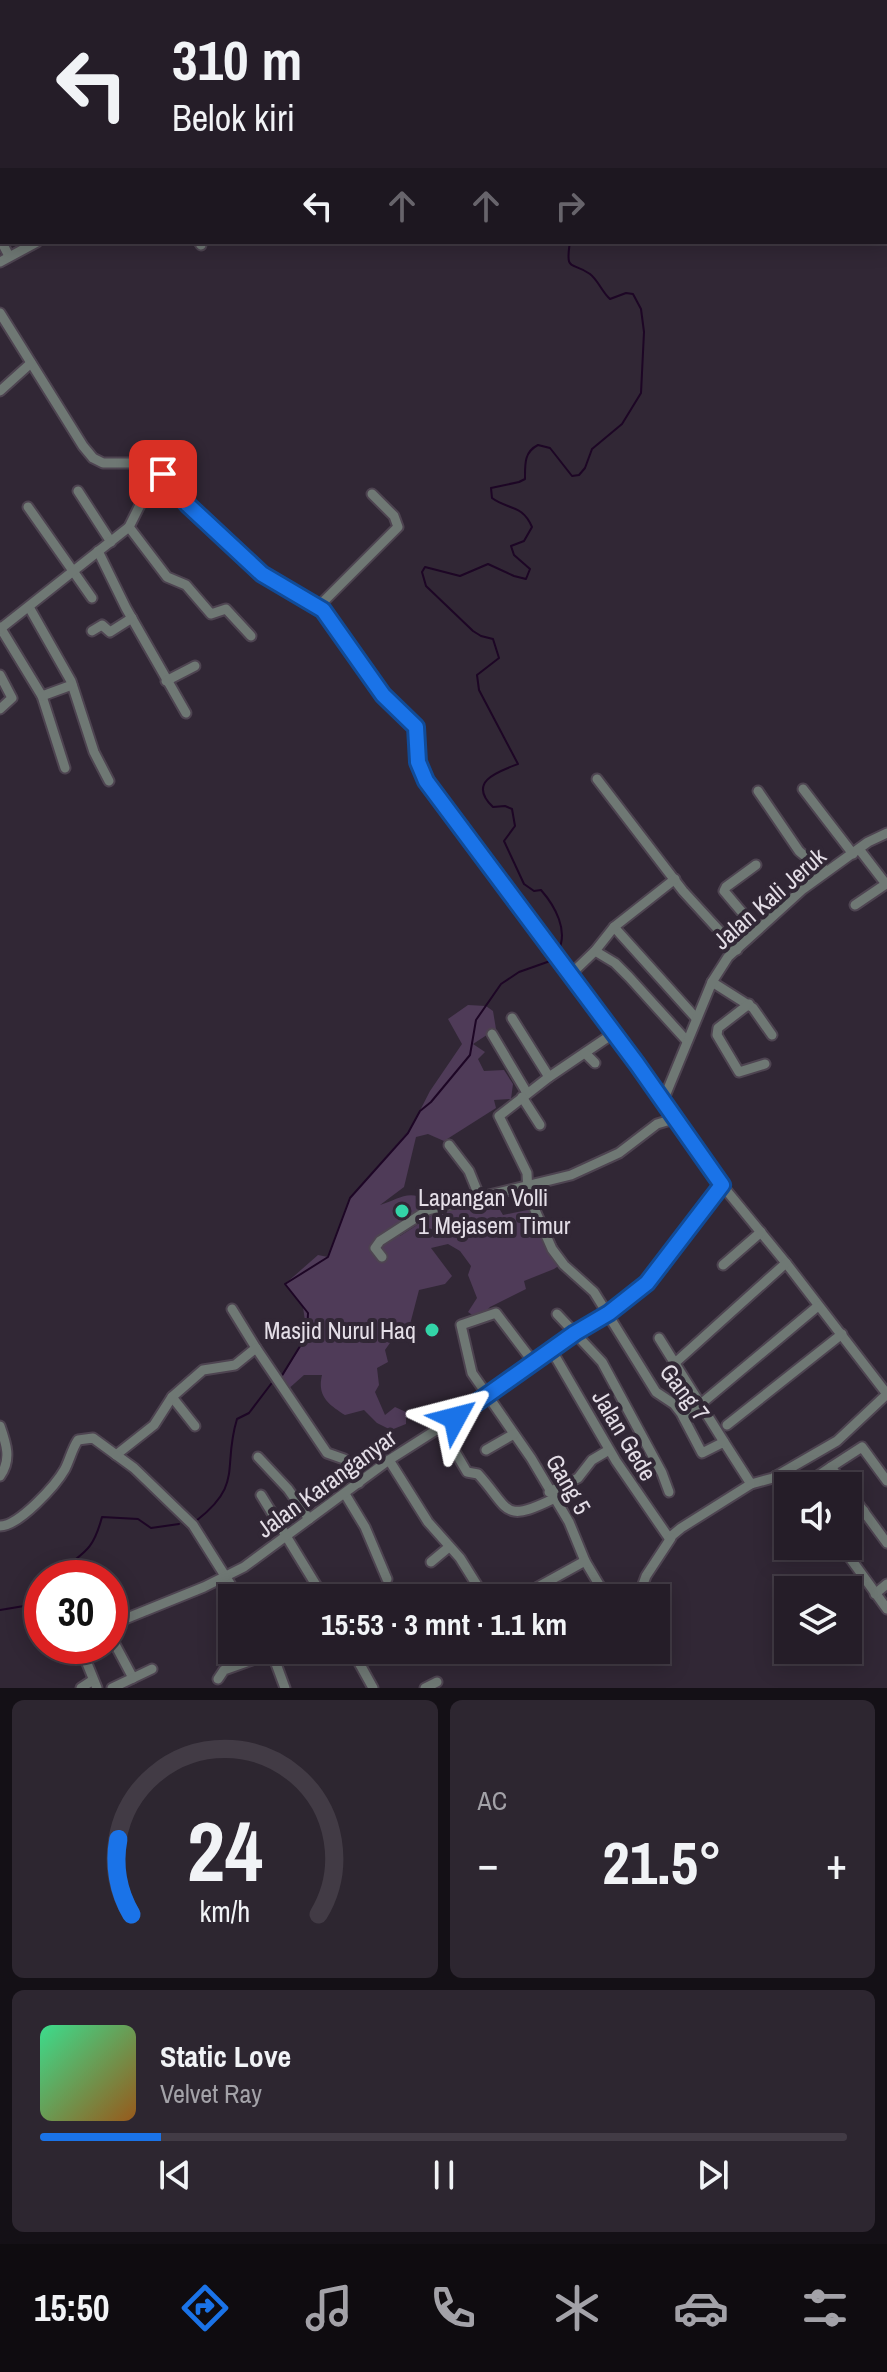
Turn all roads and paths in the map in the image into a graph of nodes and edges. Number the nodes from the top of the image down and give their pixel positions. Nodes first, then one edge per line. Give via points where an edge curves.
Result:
1 (33, 244) edge
2 (4, 259) edge
3 (0, 313) edge
4 (31, 363) junction
5 (0, 391) edge
6 (156, 468) junction
7 (78, 491) dead end
8 (372, 494) dead end
9 (28, 507) dead end
10 (129, 527) junction
11 (111, 542) junction
12 (98, 551) junction
13 (75, 570) junction
14 (92, 598) dead end
15 (29, 607) junction
16 (318, 607) junction
17 (132, 618) junction
18 (0, 628) edge
19 (92, 631) dead end
20 (251, 636) dead end
21 (195, 666) dead end
22 (0, 675) edge
23 (166, 681) junction
24 (72, 685) junction
25 (42, 696) junction
26 (0, 709) edge
27 (186, 713) dead end
28 (65, 768) dead end
29 (597, 779) dead end
30 (109, 781) dead end
31 (803, 789) dead end
32 (758, 791) dead end
33 (887, 833) edge
34 (856, 851) junction
35 (756, 865) dead end
36 (826, 871) junction
37 (675, 879) junction
38 (855, 905) dead end
39 (614, 927) junction
40 (757, 930) junction
41 (737, 950) junction
42 (595, 951) junction
43 (570, 975) junction
44 (712, 982) junction
45 (749, 1004) junction
46 (512, 1018) dead end
47 (696, 1018) junction
48 (614, 1033) junction
49 (492, 1034) dead end
50 (772, 1035) dead end
51 (687, 1041) junction
52 (585, 1053) junction
53 (595, 1063) dead end
54 (765, 1064) dead end
55 (549, 1077) junction
56 (525, 1095) junction
57 (669, 1111) junction
58 (540, 1125) dead end
59 (449, 1145) dead end
60 (722, 1185) junction
61 (529, 1186) junction
62 (480, 1198) junction
63 (761, 1232) junction
64 (382, 1257) dead end
65 (786, 1263) junction
66 (723, 1265) dead end
67 (818, 1306) junction
68 (232, 1309) dead end
69 (609, 1313) junction
70 (557, 1314) dead end
71 (575, 1333) junction
72 (842, 1334) junction
73 (659, 1338) dead end
74 (256, 1348) junction
75 (552, 1351) junction
76 (678, 1359) junction
77 (534, 1363) junction
78 (486, 1394) junction
79 (887, 1394) edge
80 (172, 1397) junction
81 (700, 1405) junction
82 (684, 1418) junction
83 (727, 1425) dead end
84 (0, 1426) edge
85 (195, 1426) dead end
86 (440, 1426) junction
87 (514, 1434) junction
88 (724, 1442) junction
89 (486, 1450) dead end
90 (609, 1450) junction
91 (116, 1455) junction
92 (258, 1457) dead end
93 (389, 1460) junction
94 (831, 1467) junction
95 (824, 1472) edge
96 (835, 1472) edge
97 (0, 1476) edge
98 (887, 1481) edge
99 (359, 1483) junction
100 (751, 1484) junction
101 (669, 1492) dead end
102 (345, 1494) junction
103 (261, 1495) dead end
104 (551, 1496) junction
105 (862, 1508) edge
106 (864, 1511) joint
107 (309, 1519) junction
108 (0, 1526) edge
109 (286, 1536) junction
110 (669, 1537) junction
111 (887, 1543) edge
112 (449, 1547) junction
113 (851, 1560) edge
114 (585, 1561) junction
115 (431, 1562) dead end
116 (227, 1576) junction
117 (387, 1579) dead end
118 (231, 1584) edge
119 (315, 1584) edge
120 (476, 1584) edge
121 (543, 1584) edge
122 (599, 1584) edge
123 (643, 1584) edge
124 (887, 1584) edge
125 (875, 1594) junction
126 (887, 1609) edge
127 (128, 1617) edge
128 (87, 1664) edge
129 (126, 1664) edge
130 (240, 1664) edge
131 (276, 1664) edge
132 (360, 1664) edge
133 (152, 1669) dead end
134 (133, 1678) junction
135 (218, 1679) dead end
136 (437, 1682) dead end
137 (95, 1684) edge
138 (81, 1688) edge
139 (112, 1688) edge
140 (285, 1688) edge
141 (373, 1688) edge
142 (425, 1688) edge

1 - 2 street
3 - 4 street
4 - 5 street
4 - 6 street via 93,458
6 - 10 street
6 - 16 street via 257,570
7 - 11 street
8 - 16 street via 394,516 396,530
9 - 13 street
10 - 11 street
10 - 20 street via 167,577 186,585 211,614 226,609
11 - 12 street
12 - 13 street
12 - 17 street
13 - 14 street
13 - 15 street
15 - 18 street
15 - 24 street
16 - 43 street via 383,695 412,722 426,781
17 - 19 street via 110,632 103,625
17 - 23 street
18 - 25 street
21 - 23 street
22 - 26 street via 12,698
23 - 27 street
24 - 25 street
24 - 30 street
25 - 28 street
29 - 37 street
31 - 34 street
32 - 36 street via 799,851
33 - 34 street, Jalan Kali Jeruk
34 - 36 street, Jalan Kali Jeruk
34 - 38 street via 886,884
35 - 40 street via 724,891
36 - 40 street, Jalan Kali Jeruk
37 - 39 street
37 - 41 street
39 - 42 street
39 - 47 street
40 - 41 street, Jalan Kali Jeruk
41 - 44 street, Jalan Kali Jeruk
42 - 43 street
42 - 51 street via 615,963
43 - 48 street
44 - 45 street
44 - 47 street, Jalan Kali Jeruk
45 - 50 street
45 - 54 street via 718,1028 717,1035 739,1072
46 - 55 street
47 - 51 street, Jalan Kali Jeruk
48 - 52 street
48 - 57 street
49 - 56 street
51 - 57 street, Jalan Kali Jeruk
52 - 53 street
52 - 55 street
55 - 56 street
56 - 58 street
56 - 61 street, Gang 7 via 499,1116
57 - 60 street
57 - 61 street via 627,1148 560,1179
59 - 62 street via 469,1171
60 - 63 street
60 - 69 street, Jalan Karanganyar via 656,1274
61 - 62 street
61 - 69 street, Gang 7 via 552,1249
62 - 64 street via 426,1211 376,1245
63 - 65 street
63 - 66 street
65 - 67 street
65 - 76 street
67 - 72 street
67 - 81 street
68 - 74 street
69 - 71 street, Jalan Karanganyar
69 - 82 street, Gang 7 via 656,1392
70 - 71 street
71 - 75 street, Jalan Karanganyar
71 - 101 street via 602,1362
72 - 79 street
72 - 83 street
73 - 76 street
74 - 80 street via 235,1365 205,1369
74 - 99 street via 327,1453 344,1459
75 - 77 street, Jalan Karanganyar
75 - 90 street, Jalan Gede
76 - 81 street
77 - 78 street, Jalan Karanganyar
77 - 78 street, Gang 5 via 496,1313 462,1324 472,1373
78 - 86 street, Jalan Karanganyar
78 - 87 street, Gang 5
79 - 100 street via 837,1441 773,1478
80 - 85 street
80 - 91 street via 154,1425
81 - 82 street
81 - 88 street
82 - 88 street, Gang 7 via 702,1454
84 - 97 street via 7,1447
86 - 93 street, Jalan Karanganyar
86 - 104 street via 467,1472 478,1474 505,1509 521,1513
87 - 89 street
87 - 104 street, Gang 5
88 - 100 street, Gang 7
90 - 104 street
90 - 110 street, Jalan Gede
91 - 108 street via 93,1438 78,1440 54,1484 32,1507
91 - 116 street via 193,1525
92 - 107 street
93 - 99 street, Jalan Karanganyar
93 - 112 street
94 - 95 street
94 - 96 street
94 - 98 street via 862,1447
99 - 102 street, Jalan Karanganyar
100 - 110 street
102 - 107 street, Jalan Karanganyar
102 - 117 street
103 - 109 street
104 - 114 street, Gang 5
105 - 106 street
106 - 111 street
107 - 109 street, Jalan Karanganyar
109 - 116 street, Jalan Karanganyar
109 - 119 street
110 - 123 street
112 - 115 street
112 - 120 street
113 - 125 street
114 - 121 street
114 - 122 street, Gang 5
116 - 118 street
116 - 127 street, Jalan Karanganyar
124 - 125 street
125 - 126 street
128 - 137 street
129 - 134 street
130 - 135 street
131 - 140 street
132 - 141 street
133 - 134 street
134 - 139 street
136 - 142 street
137 - 138 street

